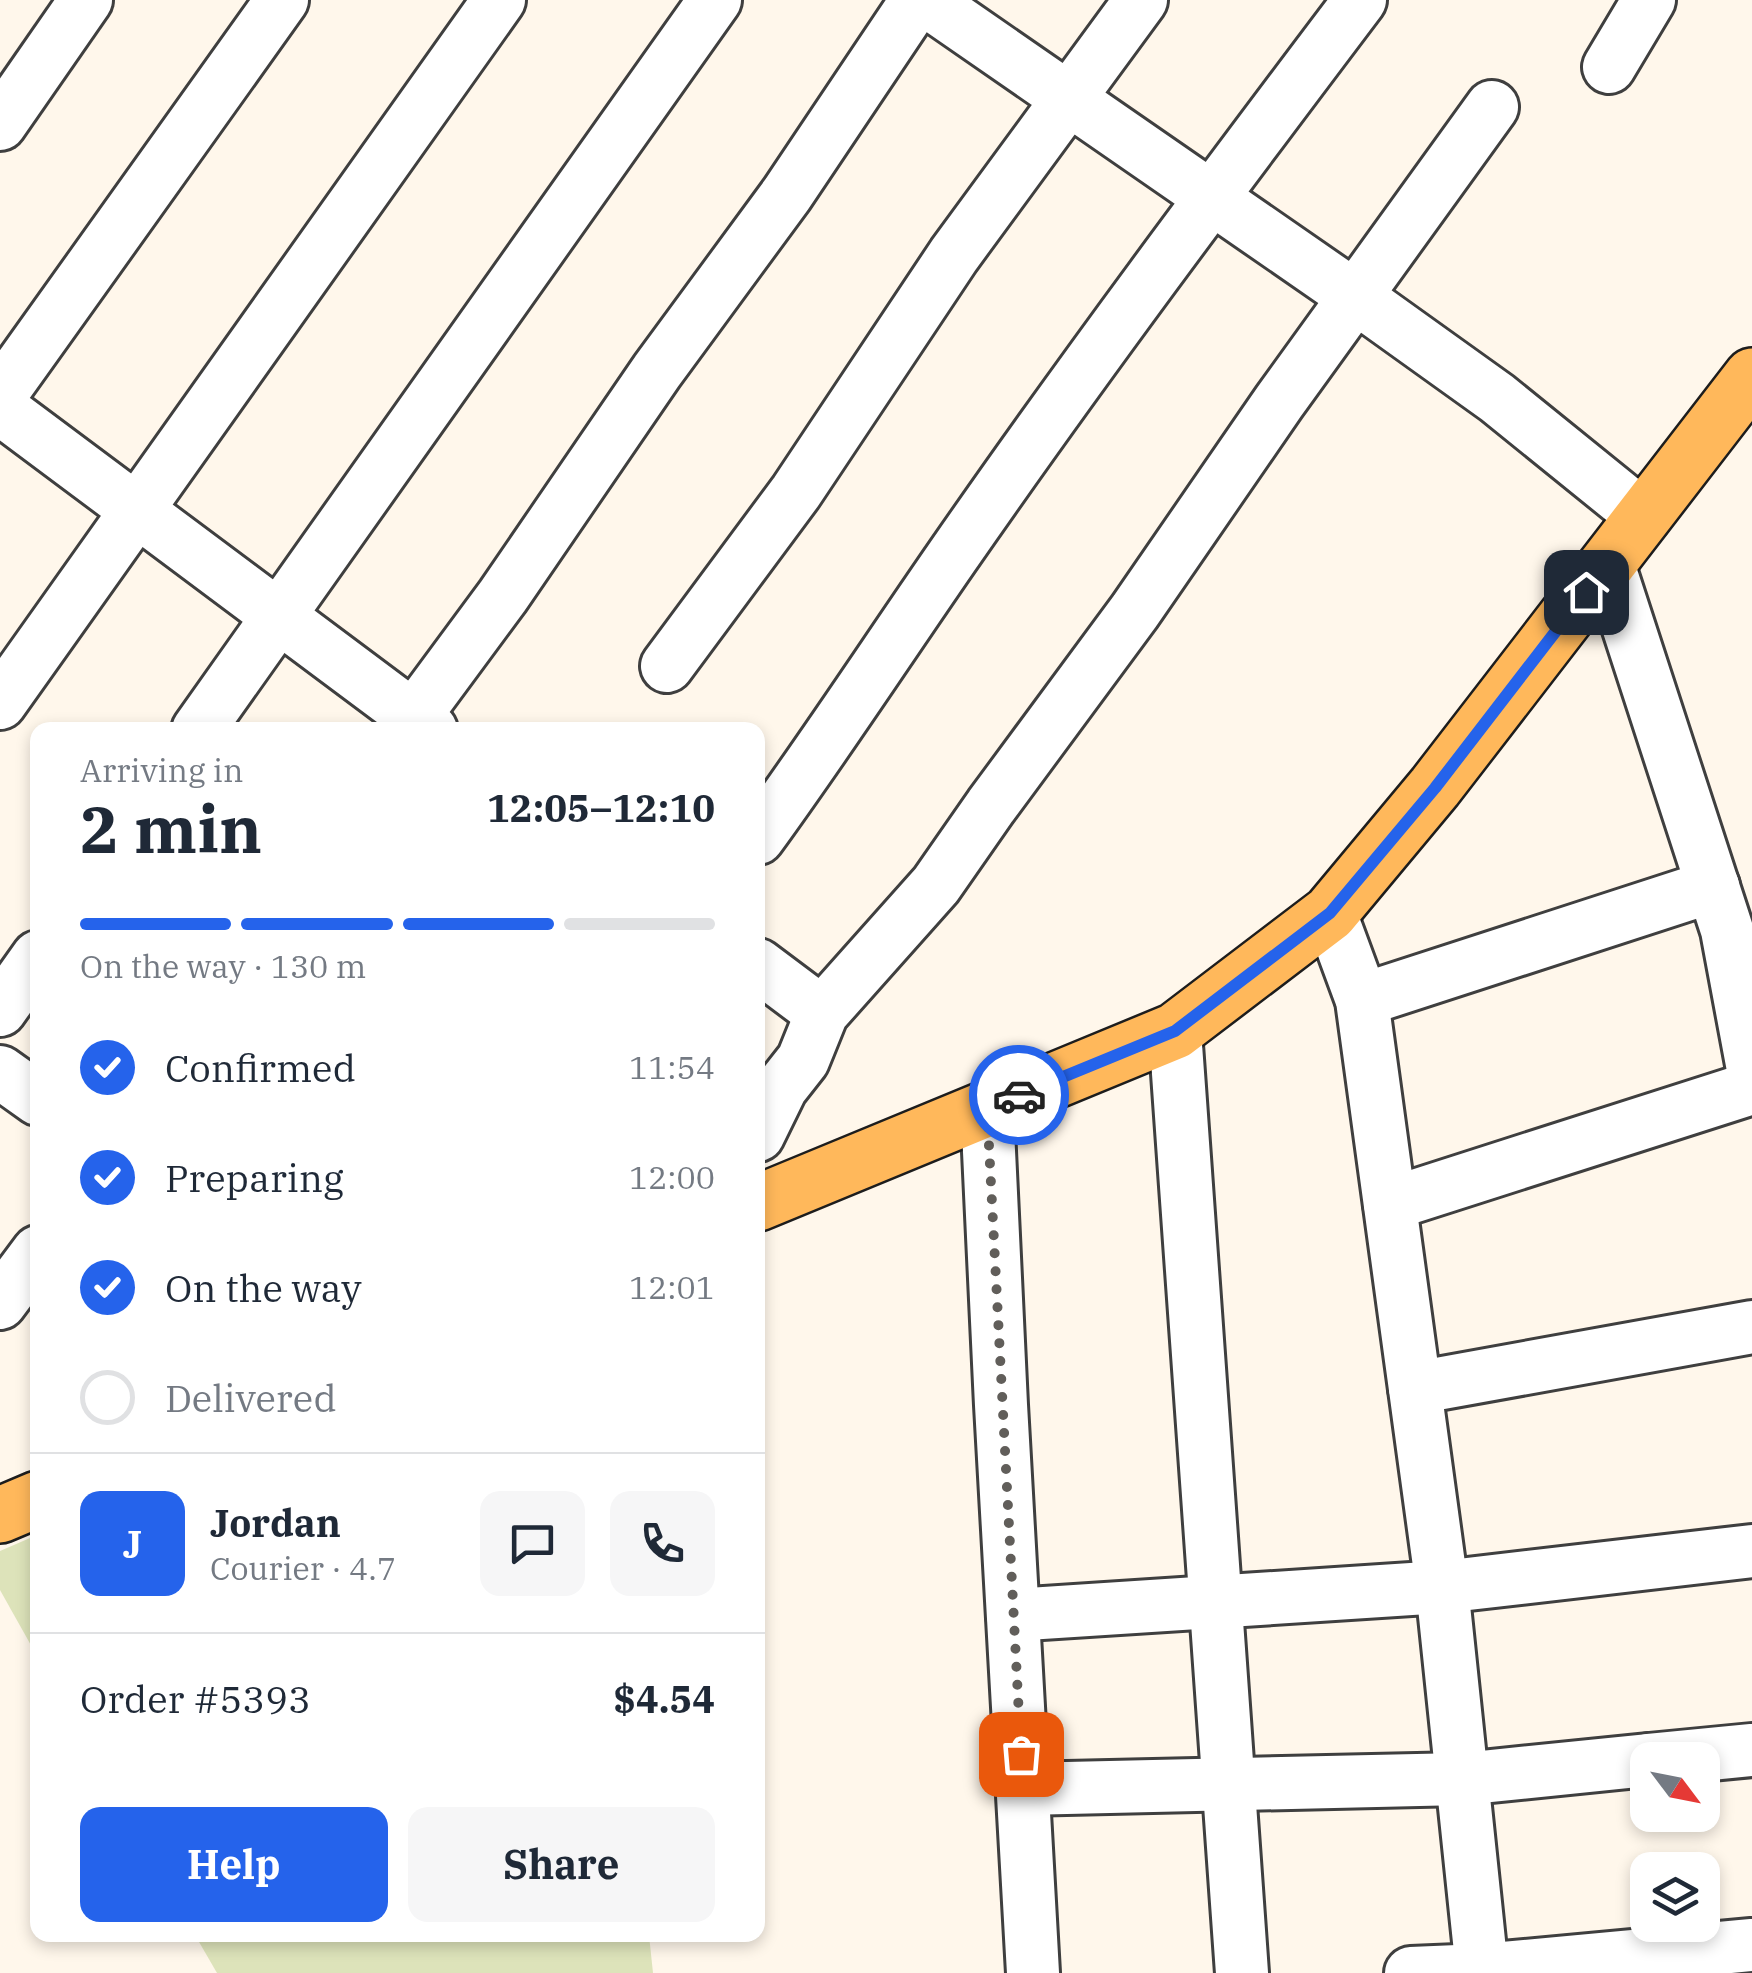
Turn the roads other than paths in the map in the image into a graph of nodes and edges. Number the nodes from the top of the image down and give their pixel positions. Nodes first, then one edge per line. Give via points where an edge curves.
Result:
1 (86, 0) edge
2 (282, 0) edge
3 (500, 0) edge
4 (715, 0) edge
5 (918, 0) edge
6 (926, 0) edge
7 (1141, 0) edge
8 (1360, 0) edge
9 (1649, 0) edge
10 (1609, 67) dead end
11 (1068, 99) junction
12 (1492, 107) dead end
13 (0, 124) edge
14 (1210, 198) junction
15 (1354, 296) junction
16 (1752, 376) edge
17 (0, 395) edge
18 (0, 408) edge
19 (1735, 417) edge
20 (137, 510) junction
21 (1644, 516) junction
22 (1608, 564) junction
23 (278, 617) junction
24 (667, 666) dead end
25 (0, 703) edge
26 (204, 722) edge
27 (411, 722) edge
28 (419, 722) edge
29 (765, 828) edge
30 (1330, 913) junction
31 (1731, 916) edge
32 (30, 969) edge
33 (765, 970) edge
34 (1362, 1000) junction
35 (0, 1010) edge
36 (822, 1014) junction
37 (1175, 1031) junction
38 (1752, 1064) edge
39 (0, 1072) edge
40 (1752, 1088) edge
41 (30, 1093) edge
42 (987, 1108) junction
43 (765, 1121) edge
44 (765, 1200) edge
45 (1390, 1204) junction
46 (30, 1263) edge
47 (0, 1303) edge
48 (1752, 1327) edge
49 (1415, 1388) junction
50 (30, 1502) edge
51 (0, 1514) edge
52 (1752, 1551) edge
53 (1442, 1587) junction
54 (1216, 1602) junction
55 (1013, 1615) junction
56 (1752, 1750) edge
57 (1720, 1753) edge
58 (1630, 1762) edge
59 (1462, 1779) junction
60 (1228, 1784) junction
61 (1023, 1789) junction
62 (1752, 1945) edge
63 (1482, 1970) junction
64 (1033, 1973) edge
65 (1242, 1973) edge
66 (1411, 1973) edge

1 - 13 street
2 - 17 street
3 - 20 street
4 - 23 street
5 - 28 street
6 - 11 street
7 - 11 street
8 - 14 street
9 - 10 street
11 - 14 street
11 - 24 street
12 - 15 street
14 - 15 street
14 - 29 street
15 - 21 street via 1497,398
15 - 36 street via 936,885
16 - 19 main road
18 - 20 street
19 - 21 main road
20 - 23 street
20 - 25 street
21 - 22 main road
22 - 30 main road
22 - 31 street
23 - 26 street
23 - 27 street
30 - 34 street
30 - 37 main road
31 - 34 street
31 - 38 street
32 - 35 street
33 - 36 street
34 - 45 street
36 - 43 street
37 - 42 main road
37 - 54 street
39 - 41 street
40 - 45 street
42 - 44 main road
42 - 55 street
45 - 49 street
46 - 47 street
48 - 49 street
49 - 53 street
50 - 51 main road
52 - 53 street
53 - 54 street
53 - 59 street
54 - 55 street
54 - 60 street
55 - 61 street
56 - 57 street
58 - 59 street
59 - 60 street
59 - 63 street
60 - 61 street
60 - 65 street
61 - 64 street
62 - 63 street
63 - 66 street

